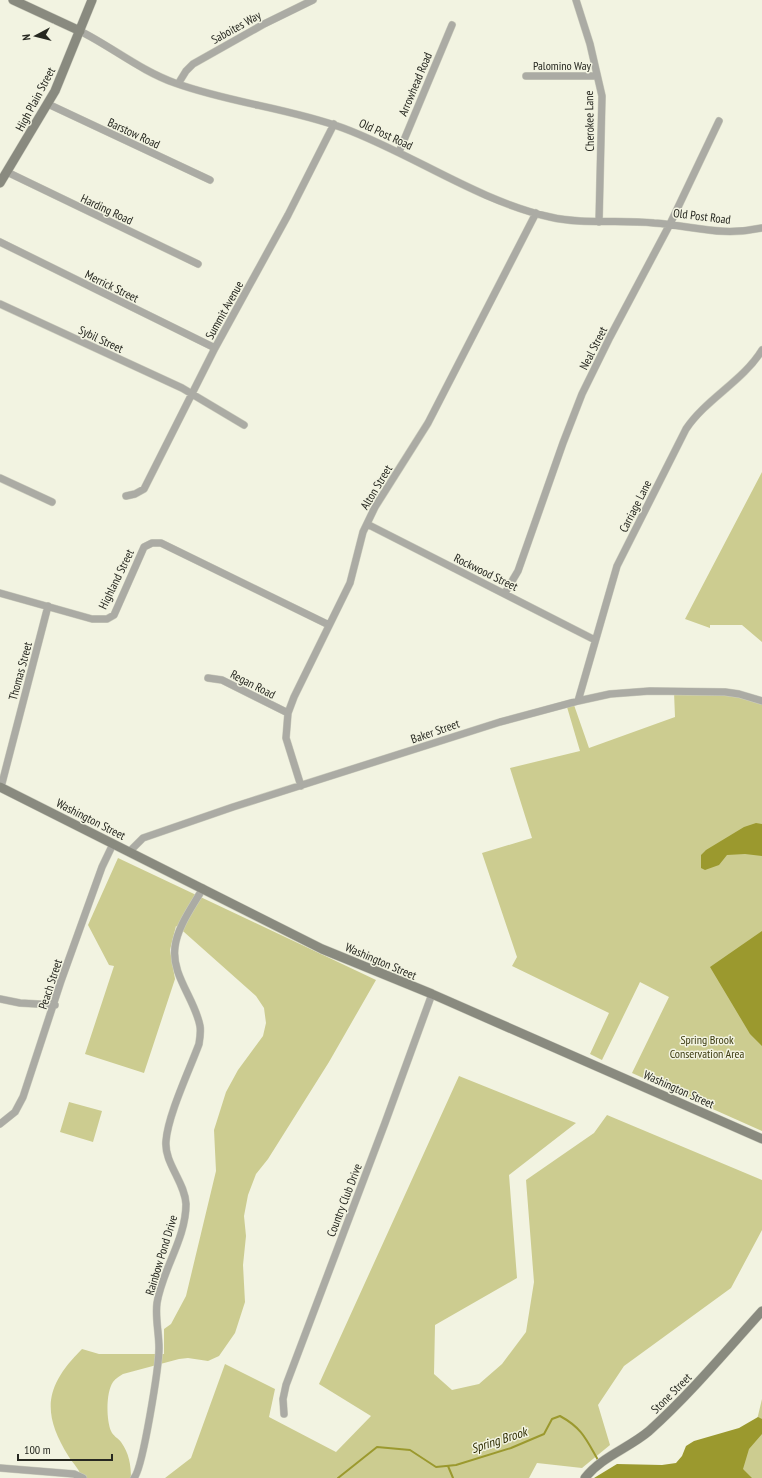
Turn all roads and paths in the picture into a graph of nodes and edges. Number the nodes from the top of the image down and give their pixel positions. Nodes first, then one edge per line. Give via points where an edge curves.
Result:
1 (13, 0) edge
2 (92, 0) edge
3 (313, 0) edge
4 (576, 0) edge
5 (452, 25) dead end
6 (80, 31) junction
7 (526, 76) dead end
8 (598, 76) junction
9 (178, 84) junction
10 (48, 104) junction
11 (719, 121) dead end
12 (334, 124) junction
13 (399, 152) junction
14 (7, 172) junction
15 (210, 180) dead end
16 (0, 183) edge
17 (536, 213) junction
18 (599, 222) junction
19 (670, 224) junction
20 (762, 228) edge
21 (0, 242) edge
22 (198, 264) dead end
23 (0, 304) edge
24 (215, 348) junction
25 (762, 350) edge
26 (193, 394) junction
27 (244, 426) dead end
28 (0, 478) edge
29 (126, 496) dead end
30 (52, 502) dead end
31 (367, 524) junction
32 (0, 593) edge
33 (505, 593) junction
34 (48, 606) junction
35 (329, 625) junction
36 (595, 640) junction
37 (208, 678) dead end
38 (578, 701) junction
39 (762, 701) edge
40 (288, 713) junction
41 (301, 786) junction
42 (0, 787) edge
43 (113, 844) junction
44 (129, 852) junction
45 (203, 888) junction
46 (432, 994) junction
47 (0, 999) edge
48 (55, 1005) junction
49 (0, 1124) edge
50 (762, 1139) edge
51 (762, 1311) edge
52 (284, 1414) dead end
53 (0, 1468) edge
54 (84, 1478) edge
55 (134, 1478) edge
56 (585, 1478) edge

1 - 6 main road, Old Post Road
2 - 6 main road, High Plain Street
3 - 9 street, Saboites Way via 193,64
4 - 8 street, Cherokee Lane
5 - 13 street, Arrowhead Road
6 - 9 street, Old Post Road via 149,71
6 - 10 main road, High Plain Street via 66,68
7 - 8 street, Palomino Way
8 - 18 street, Cherokee Lane via 602,96
9 - 12 street, Old Post Road
10 - 14 main road, High Plain Street
10 - 15 street, Barstow Road
11 - 19 street, Neal Street
12 - 13 street, Old Post Road
12 - 24 street, Summit Avenue via 288,215
13 - 17 street, Old Post Road via 478,191
14 - 16 main road, High Plain Street
14 - 22 street, Harding Road
17 - 18 street, Old Post Road via 565,220
17 - 31 street, Alton Street via 428,423
18 - 19 street, Old Post Road via 641,221
19 - 20 street, Old Post Road via 729,233
19 - 33 street, Neal Street via 582,394 518,570
21 - 24 street, Merrick Street
23 - 26 street, Sybil Street
24 - 26 street, Summit Avenue
25 - 36 street, Carriage Lane via 753,362 697,415 686,430 617,566
26 - 27 street, Sybil Street
26 - 29 street, Summit Avenue via 144,489
28 - 30 street
31 - 33 street, Rockwood Street
31 - 35 street, Alton Street via 350,584
32 - 34 street, Highland Street
33 - 36 street, Rockwood Street
34 - 35 street, Highland Street via 95,620 112,617 144,547 156,542
34 - 42 street, Thomas Street
35 - 40 street, Alton Street
36 - 38 street, Carriage Lane
37 - 40 street, Regan Road via 222,680
38 - 39 street, Baker Street via 610,694 650,691 725,692
38 - 41 street, Baker Street via 500,722
40 - 41 street, Alton Street via 286,738
41 - 44 street, Baker Street via 143,838
42 - 43 main road, Washington Street
43 - 44 main road, Washington Street
43 - 48 street, Peach Street via 102,867 61,981
44 - 45 main road, Washington Street
45 - 46 main road, Washington Street via 322,949
45 - 55 street, Rainbow Pond Drive via 179,931 174,948 177,968 201,1027 199,1044 168,1126 166,1143 169,1158 184,1189 185,1210 177,1247 157,1303 158,1359 143,1452 138,1474
46 - 50 main road, Washington Street
46 - 52 street, Country Club Drive via 286,1385 283,1399
47 - 48 street
48 - 49 street, Peach Street via 23,1098 15,1112
51 - 56 main road, Stone Street via 646,1434 606,1460
53 - 54 street via 74,1474

